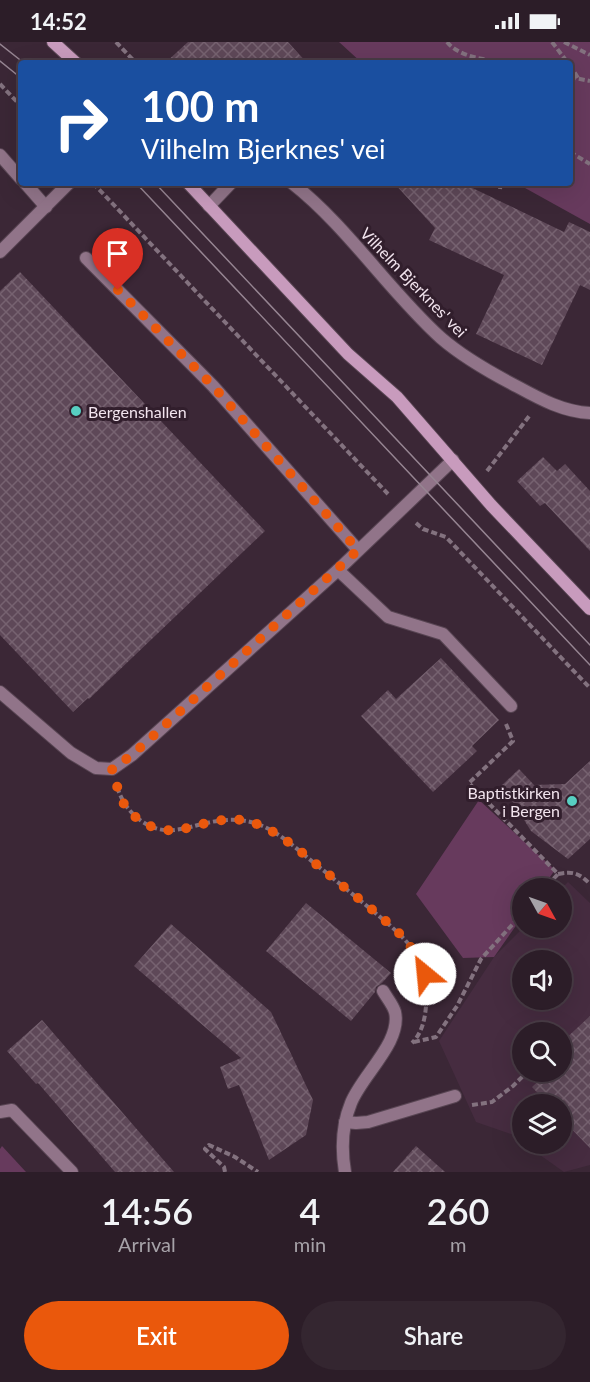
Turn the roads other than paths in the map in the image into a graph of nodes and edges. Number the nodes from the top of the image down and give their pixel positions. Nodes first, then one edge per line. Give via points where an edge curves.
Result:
1 (54, 42) edge
2 (72, 60) edge
3 (0, 155) edge
4 (18, 176) edge
5 (28, 186) edge
6 (66, 186) edge
7 (191, 186) edge
8 (228, 186) edge
9 (295, 186) edge
10 (209, 206) junction
11 (45, 207) junction
12 (0, 252) edge
13 (86, 258) dead end
14 (590, 413) edge
15 (453, 460) junction
16 (358, 550) junction
17 (338, 570) junction
18 (590, 609) edge
19 (0, 692) edge
20 (511, 706) road end
21 (383, 991) dead end
22 (455, 1096) road end
23 (0, 1112) edge
24 (345, 1122) junction
25 (72, 1172) edge
26 (345, 1172) edge

1 - 2 main road
3 - 4 street
5 - 11 street
6 - 11 street
7 - 10 main road
8 - 10 street
9 - 14 street, Vilhelm Bjerknes' vei via 450,345 536,397
10 - 15 main road via 348,354 397,397
11 - 12 street
13 - 16 street via 213,386
15 - 16 street
15 - 18 main road
16 - 17 street
17 - 19 street via 112,769 96,768 70,753
17 - 20 street via 388,617 443,634
21 - 24 street via 394,1010 392,1038 352,1100
22 - 24 street via 368,1122
23 - 25 street via 12,1110
24 - 26 street

